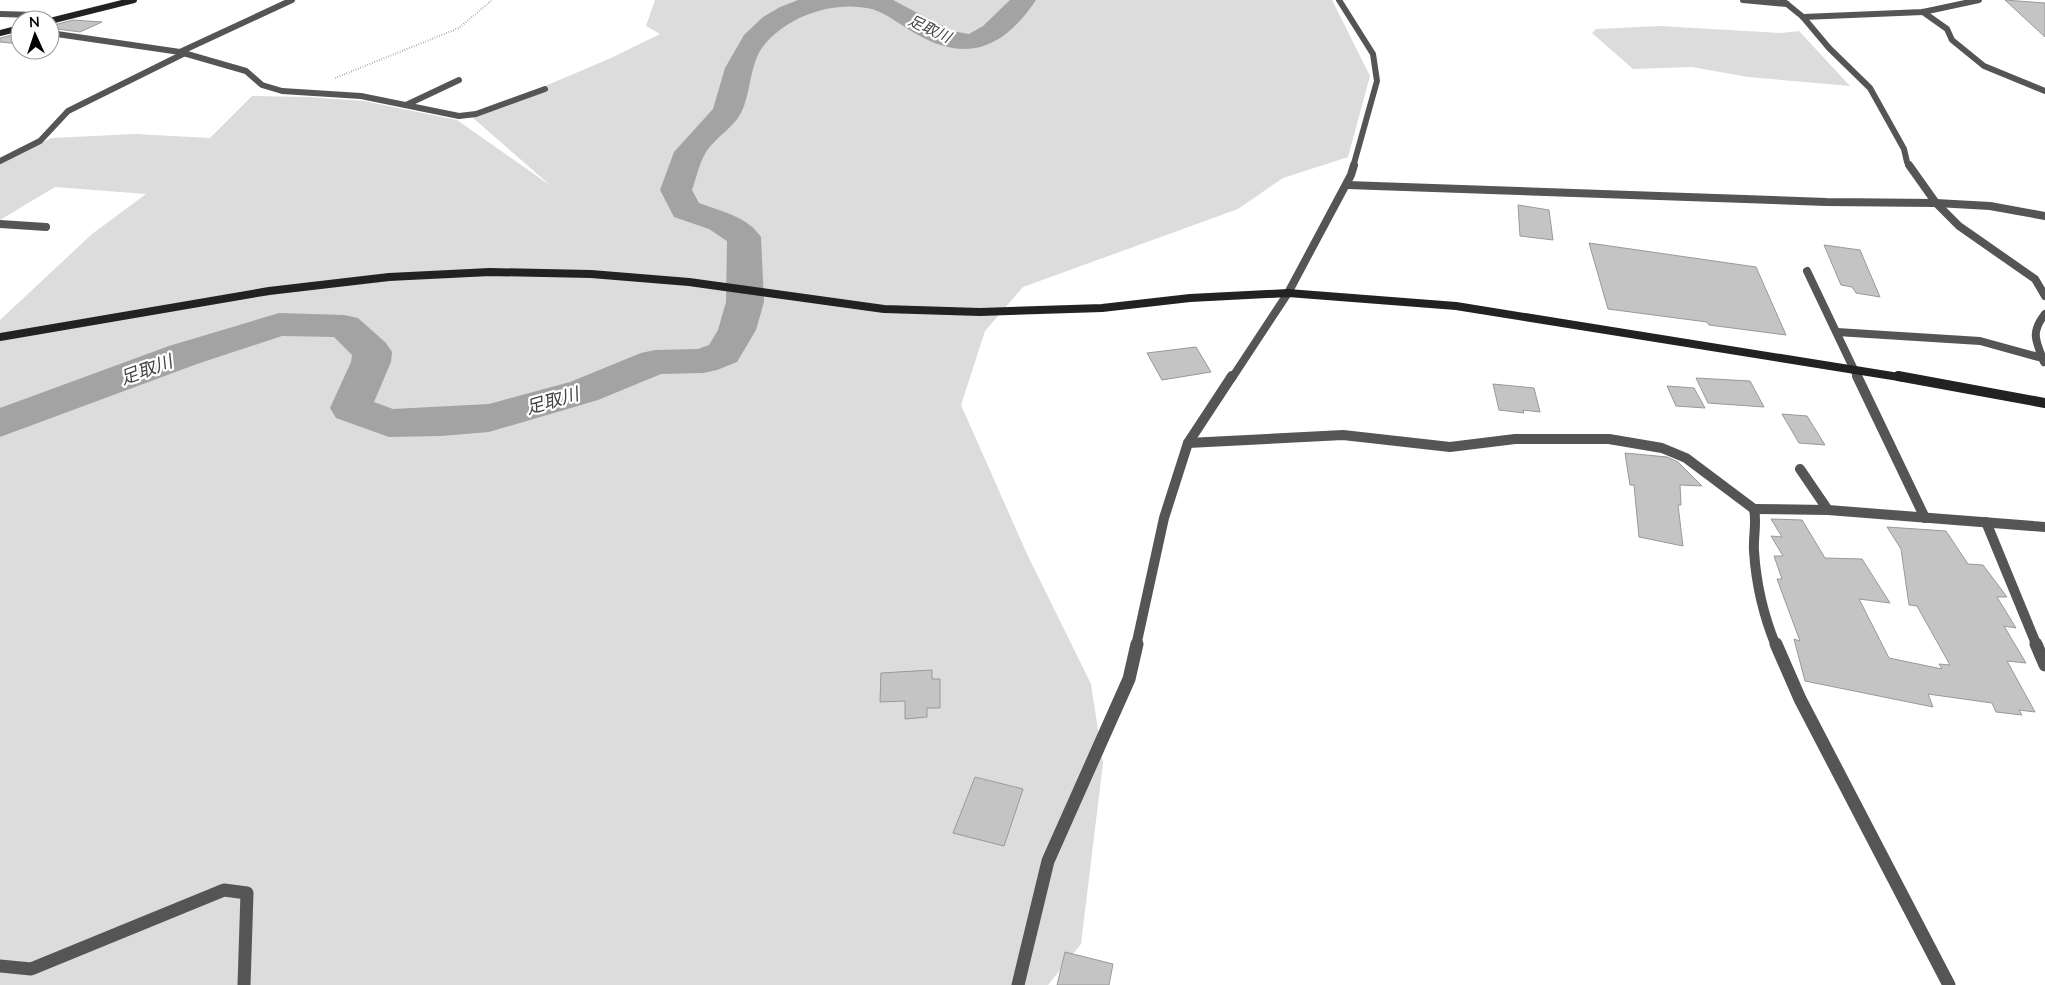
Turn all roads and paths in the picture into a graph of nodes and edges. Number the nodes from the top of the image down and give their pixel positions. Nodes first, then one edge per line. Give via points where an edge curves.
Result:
1 (134, 0) edge
2 (292, 0) edge
3 (492, 0) edge
4 (1339, 0) edge
5 (1743, 0) edge
6 (1979, 0) edge
7 (1784, 2) edge
8 (1923, 12) junction
9 (1803, 17) junction
10 (60, 18) edge
11 (60, 34) edge
12 (183, 52) junction
13 (332, 79) dead end
14 (459, 80) dead end
15 (545, 89) dead end
16 (2045, 91) edge
17 (406, 105) junction
18 (0, 161) edge
19 (1346, 185) junction
20 (1936, 203) junction
21 (2045, 216) edge
22 (0, 224) edge
23 (46, 227) dead end
24 (1807, 271) dead end
25 (2035, 279) junction
26 (2045, 281) edge
27 (1288, 293) junction
28 (2045, 296) edge
29 (2045, 314) edge
30 (1837, 332) junction
31 (0, 337) edge
32 (2044, 361) edge
33 (1852, 368) junction
34 (2045, 404) edge
35 (1188, 443) junction
36 (1800, 469) dead end
37 (1754, 508) junction
38 (1828, 510) junction
39 (1925, 518) junction
40 (1986, 522) junction
41 (2045, 527) edge
42 (2045, 665) edge
43 (0, 966) edge
44 (244, 985) edge
45 (1018, 985) edge
46 (1949, 985) edge

1 - 10 street
2 - 12 street
3 - 13 path via 459,28
4 - 19 street via 1373,54 1377,81
5 - 7 street
6 - 8 street
7 - 9 street
8 - 9 street
8 - 16 street via 1947,29 1952,40 1984,66
9 - 20 street via 1870,88 1904,149 1907,162
11 - 12 street
12 - 17 street via 246,71 262,85 282,91 361,96
12 - 18 street via 68,111 40,141
14 - 17 street
15 - 17 street via 476,114 460,116
19 - 20 street
19 - 27 street
20 - 21 street via 1990,206
20 - 25 street via 1964,231
22 - 23 street
24 - 30 street
25 - 26 street
25 - 28 street
27 - 31 street via 1190,298 1102,308 980,312 884,309 689,282 591,274 499,272 388,277 269,291
27 - 33 street via 1456,306
27 - 35 street
29 - 32 street via 2036,325 2035,339
30 - 32 street via 1980,341
30 - 33 street
33 - 34 street
33 - 39 street
35 - 37 street via 1343,435 1450,448 1515,439 1609,439 1662,448 1686,458
35 - 45 street via 1164,518 1129,679 1048,861
36 - 38 street
37 - 38 street
37 - 46 street via 1754,551 1766,622 1800,699
38 - 39 street
39 - 40 street
40 - 41 street
40 - 42 street
43 - 44 street via 31,969 224,890 247,893

